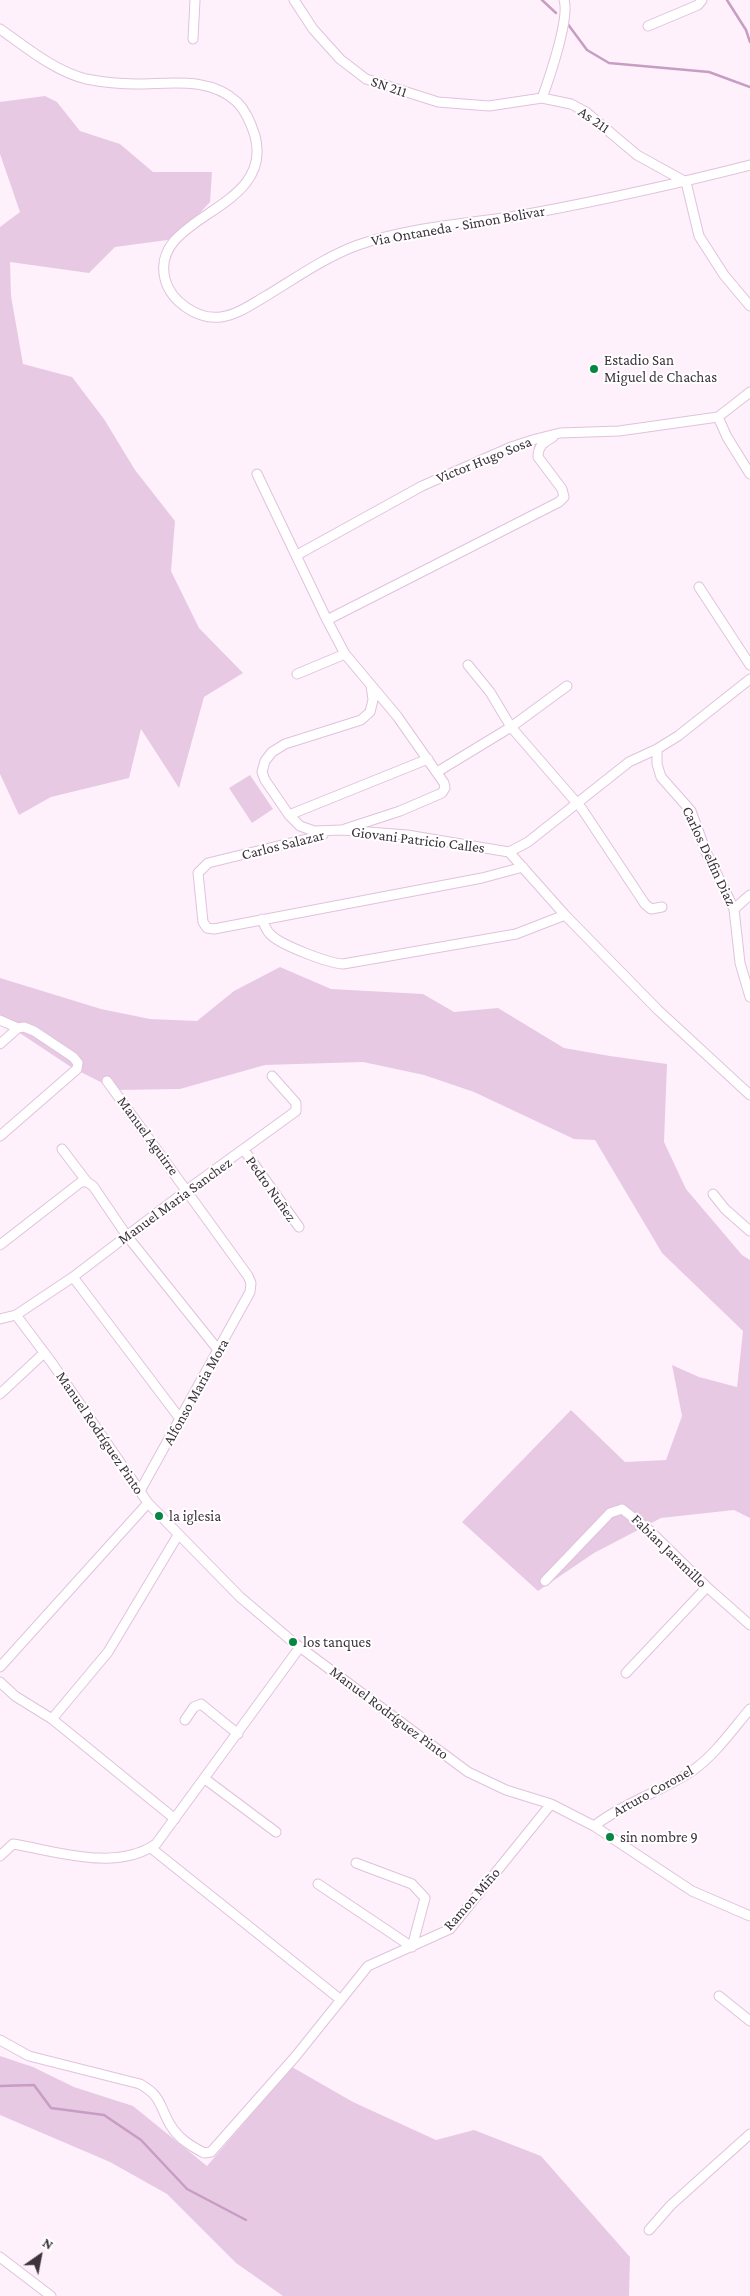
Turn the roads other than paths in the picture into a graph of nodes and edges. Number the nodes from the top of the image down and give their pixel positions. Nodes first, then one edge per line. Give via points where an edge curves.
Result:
1 (195, 0) edge
2 (294, 0) edge
3 (564, 0) edge
4 (702, 0) edge
5 (648, 26) dead end
6 (0, 29) edge
7 (193, 39) dead end
8 (542, 98) junction
9 (490, 106) joint
10 (750, 165) edge
11 (686, 182) junction
12 (750, 306) edge
13 (750, 392) edge
14 (718, 417) junction
15 (560, 433) junction
16 (258, 474) dead end
17 (750, 474) edge
18 (296, 555) junction
19 (700, 587) dead end
20 (327, 620) junction
21 (346, 654) junction
22 (468, 665) dead end
23 (750, 665) edge
24 (297, 674) dead end
25 (750, 679) edge
26 (371, 685) junction
27 (567, 686) dead end
28 (511, 727) junction
29 (658, 749) junction
30 (428, 760) junction
31 (437, 772) junction
32 (577, 805) junction
33 (289, 815) junction
34 (342, 830) junction
35 (509, 852) junction
36 (523, 867) junction
37 (750, 895) edge
38 (662, 906) dead end
39 (734, 909) junction
40 (565, 915) junction
41 (262, 919) junction
42 (750, 997) edge
43 (0, 1020) edge
44 (18, 1028) junction
45 (0, 1044) edge
46 (272, 1076) dead end
47 (107, 1081) dead end
48 (750, 1095) edge
49 (0, 1136) edge
50 (62, 1149) dead end
51 (244, 1150) junction
52 (84, 1182) junction
53 (188, 1190) junction
54 (713, 1194) dead end
55 (299, 1227) dead end
56 (750, 1231) edge
57 (127, 1236) junction
58 (0, 1245) edge
59 (73, 1277) junction
60 (250, 1292) joint
61 (16, 1315) junction
62 (0, 1319) edge
63 (219, 1351) junction
64 (44, 1353) junction
65 (0, 1394) edge
66 (181, 1420) junction
67 (140, 1491) junction
68 (148, 1503) junction
69 (178, 1535) junction
70 (545, 1581) dead end
71 (707, 1587) junction
72 (750, 1625) edge
73 (300, 1647) junction
74 (0, 1667) edge
75 (626, 1673) dead end
76 (0, 1682) edge
77 (750, 1710) edge
78 (52, 1719) junction
79 (184, 1720) dead end
80 (238, 1734) junction
81 (205, 1779) junction
82 (551, 1804) junction
83 (175, 1819) junction
84 (594, 1826) junction
85 (276, 1832) dead end
86 (151, 1848) junction
87 (0, 1856) edge
88 (356, 1863) dead end
89 (318, 1884) dead end
90 (750, 1916) edge
91 (412, 1947) junction
92 (719, 1996) dead end
93 (341, 2000) junction
94 (750, 2022) edge
95 (0, 2040) edge
96 (750, 2134) edge
97 (648, 2230) dead end
98 (0, 2257) edge
99 (51, 2296) edge

1 - 7 street
2 - 9 street, SN 211 via 313,29 340,59 366,79 438,102
3 - 8 street via 565,13 553,70
4 - 5 street via 698,5
6 - 11 street, Via Ontaneda - Simon Bolivar via 71,74 133,84 196,83 216,89 236,101 244,111 252,127 257,154 244,186 233,198 175,240 165,260 166,282 175,296 189,310 208,316 219,317 243,310 330,257 389,236 527,214
8 - 9 street, As 211
8 - 11 street, As 211 via 571,104 586,112 638,155
10 - 11 street, Via Ontaneda - Simon Bolivar
11 - 12 street via 699,236 724,275
13 - 14 street
14 - 15 street, Victor Hugo Sosa via 619,431
14 - 17 street
15 - 18 street, Victor Hugo Sosa via 511,447 422,486
15 - 20 street via 541,444 538,451 538,457 562,489 564,497 559,502
16 - 18 street
18 - 20 street
19 - 23 street
20 - 21 street
21 - 24 street
21 - 26 street
22 - 28 street via 490,692
25 - 29 street
26 - 30 street
26 - 33 street, Giovani Patricio Calles via 373,700 370,712 361,720 285,744 265,761 262,772 265,780
27 - 28 street
28 - 31 street
28 - 32 street
29 - 32 street via 629,762
29 - 39 street, Carlos Delfin Diaz via 661,777 691,811 706,852
30 - 31 street
30 - 33 street
31 - 34 street, Carlos Salazar via 445,788 442,793
32 - 35 street via 528,842
32 - 38 street via 645,904 651,908
33 - 34 street, Giovani Patricio Calles via 300,826 314,831
34 - 35 street, Giovani Patricio Calles via 407,835
34 - 41 street, Carlos Salazar via 208,863 198,873 202,922 207,928
35 - 36 street
36 - 40 street
36 - 41 street via 482,878
37 - 39 street
39 - 42 street, Carlos Delfin Diaz via 740,963
40 - 41 street via 516,934 343,964 326,962 282,942 269,933
40 - 48 street via 658,1010
43 - 44 street
44 - 45 street
44 - 49 street via 34,1031 56,1045 76,1060 77,1069
46 - 51 street, Manuel Maria Sanchez via 296,1103 297,1109
47 - 53 street, Manuel Aguirre
50 - 52 street
51 - 53 street, Manuel Maria Sanchez
51 - 55 street, Pedro Nuñez
52 - 57 street via 93,1186
52 - 58 street
53 - 57 street, Manuel Maria Sanchez
53 - 60 street, Manuel Aguirre via 248,1276
54 - 56 street
57 - 59 street, Manuel Maria Sanchez
57 - 63 street
59 - 61 street, Manuel Maria Sanchez
59 - 66 street
60 - 63 street, Alfonso Maria Mora
61 - 62 street
61 - 64 street, Manuel Rodríguez Pinto
63 - 66 street, Alfonso Maria Mora
64 - 65 street
64 - 67 street, Manuel Rodríguez Pinto
66 - 67 street, Alfonso Maria Mora
67 - 68 street, Manuel Rodríguez Pinto
68 - 69 street, Manuel Rodríguez Pinto
68 - 74 street
69 - 73 street, Manuel Rodríguez Pinto via 240,1597
69 - 78 street via 108,1652
70 - 71 street, Fabian Jaramillo via 610,1513 622,1509 648,1529
71 - 72 street, Fabian Jaramillo
71 - 75 street
73 - 80 street
73 - 82 street, Manuel Rodríguez Pinto via 468,1772 506,1790
76 - 78 street via 15,1696
77 - 84 street, Arturo Coronel via 693,1770 610,1814
78 - 83 street
79 - 80 street via 194,1707 201,1704
80 - 81 street
81 - 83 street
81 - 85 street
82 - 84 street, Manuel Rodríguez Pinto
82 - 91 street, Ramon Miño via 450,1929
83 - 86 street
84 - 90 street, Manuel Rodríguez Pinto via 692,1891
86 - 87 street via 141,1853 109,1858 12,1844
86 - 93 street
88 - 91 street via 412,1884 425,1898
89 - 91 street
91 - 93 street, Ramon Miño via 368,1966
92 - 94 street
93 - 95 street, Ramon Miño via 295,2057 210,2152 204,2154 180,2138 149,2089 112,2076 29,2056
96 - 97 street
98 - 99 street

